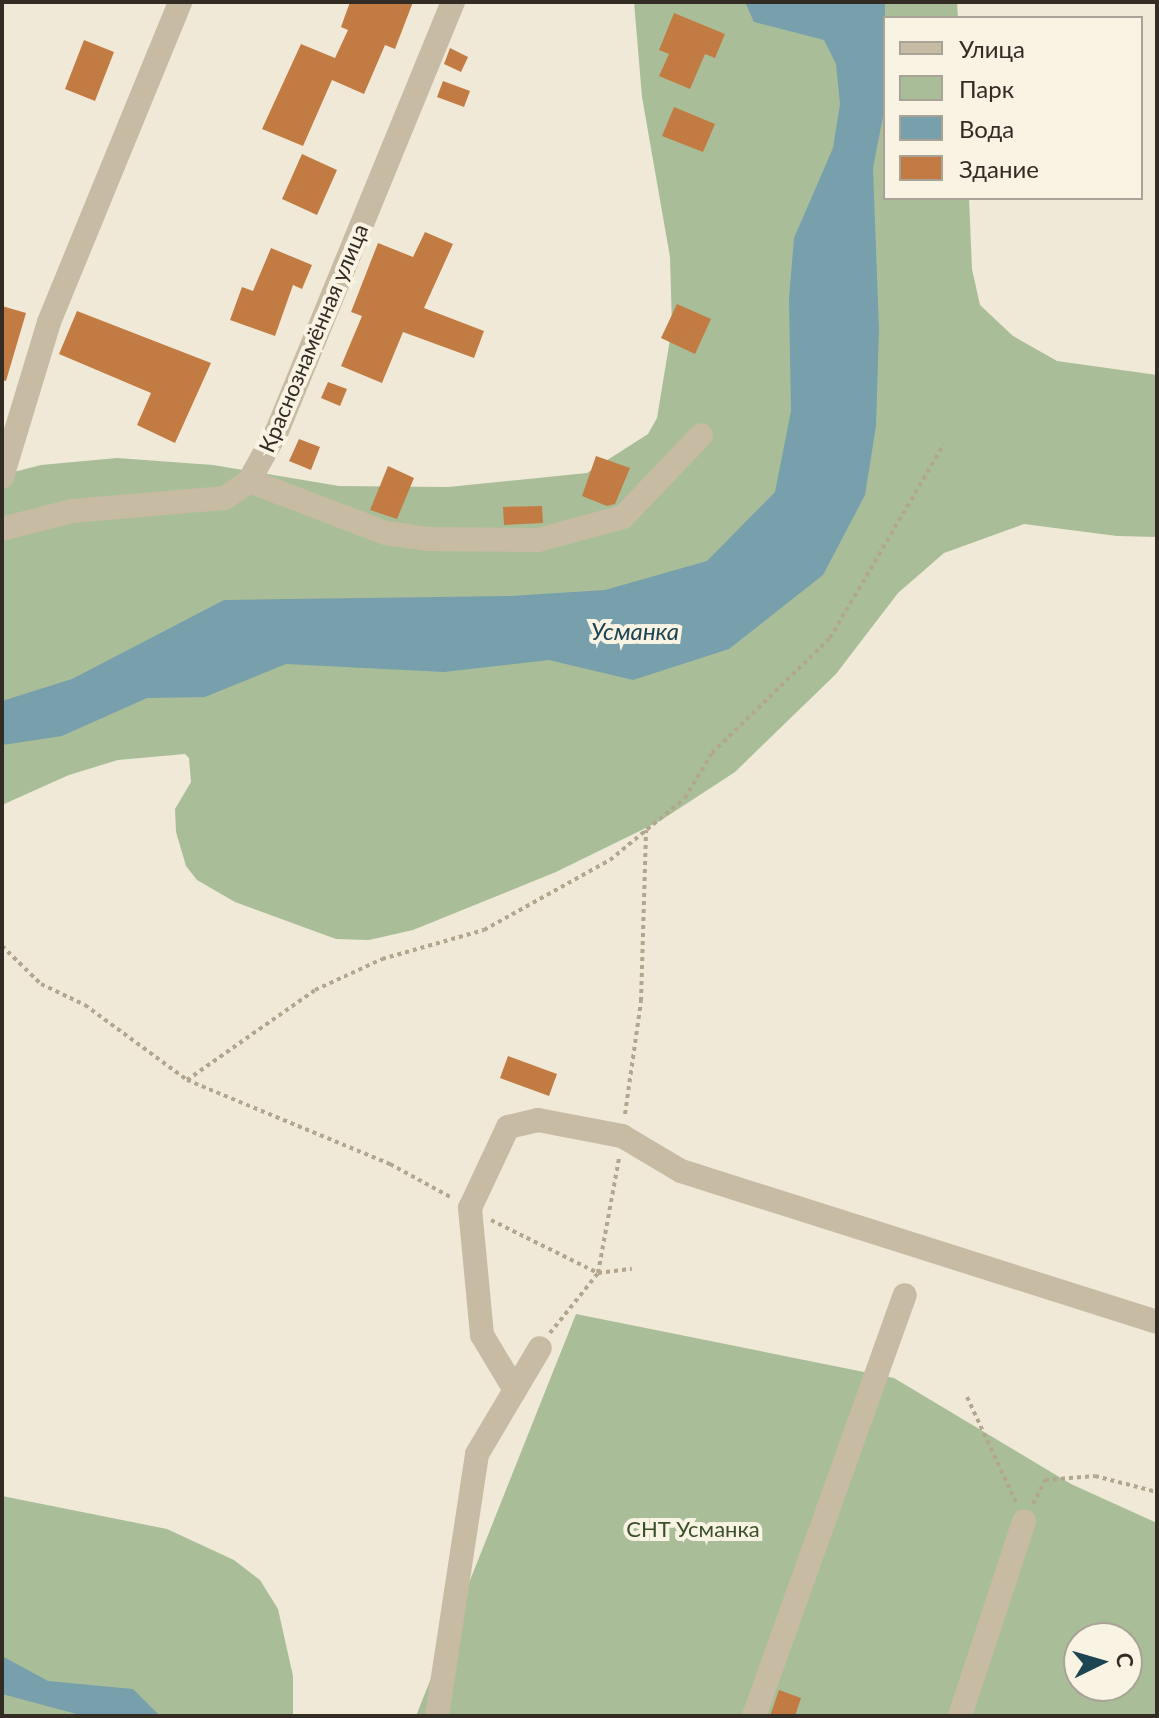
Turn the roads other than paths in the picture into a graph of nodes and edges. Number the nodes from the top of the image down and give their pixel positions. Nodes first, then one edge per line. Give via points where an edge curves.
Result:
1 (180, 2) edge
2 (453, 2) edge
3 (701, 435) dead end
4 (2, 477) edge
5 (249, 481) junction
6 (2, 529) edge
7 (905, 1295) dead end
8 (1157, 1322) edge
9 (540, 1348) road end
10 (515, 1390) junction
11 (1024, 1521) road end
12 (437, 1716) edge
13 (754, 1716) edge
14 (960, 1716) edge

1 - 4 street via 49,322
2 - 5 street, Краснознамённая улица via 277,431
3 - 5 street via 623,517 538,540 428,539 386,533
5 - 6 street via 225,498 72,511
7 - 13 street
8 - 10 street via 681,1171 622,1136 538,1120 508,1127 470,1208 482,1335
9 - 10 street
10 - 12 street via 477,1454
11 - 14 street

